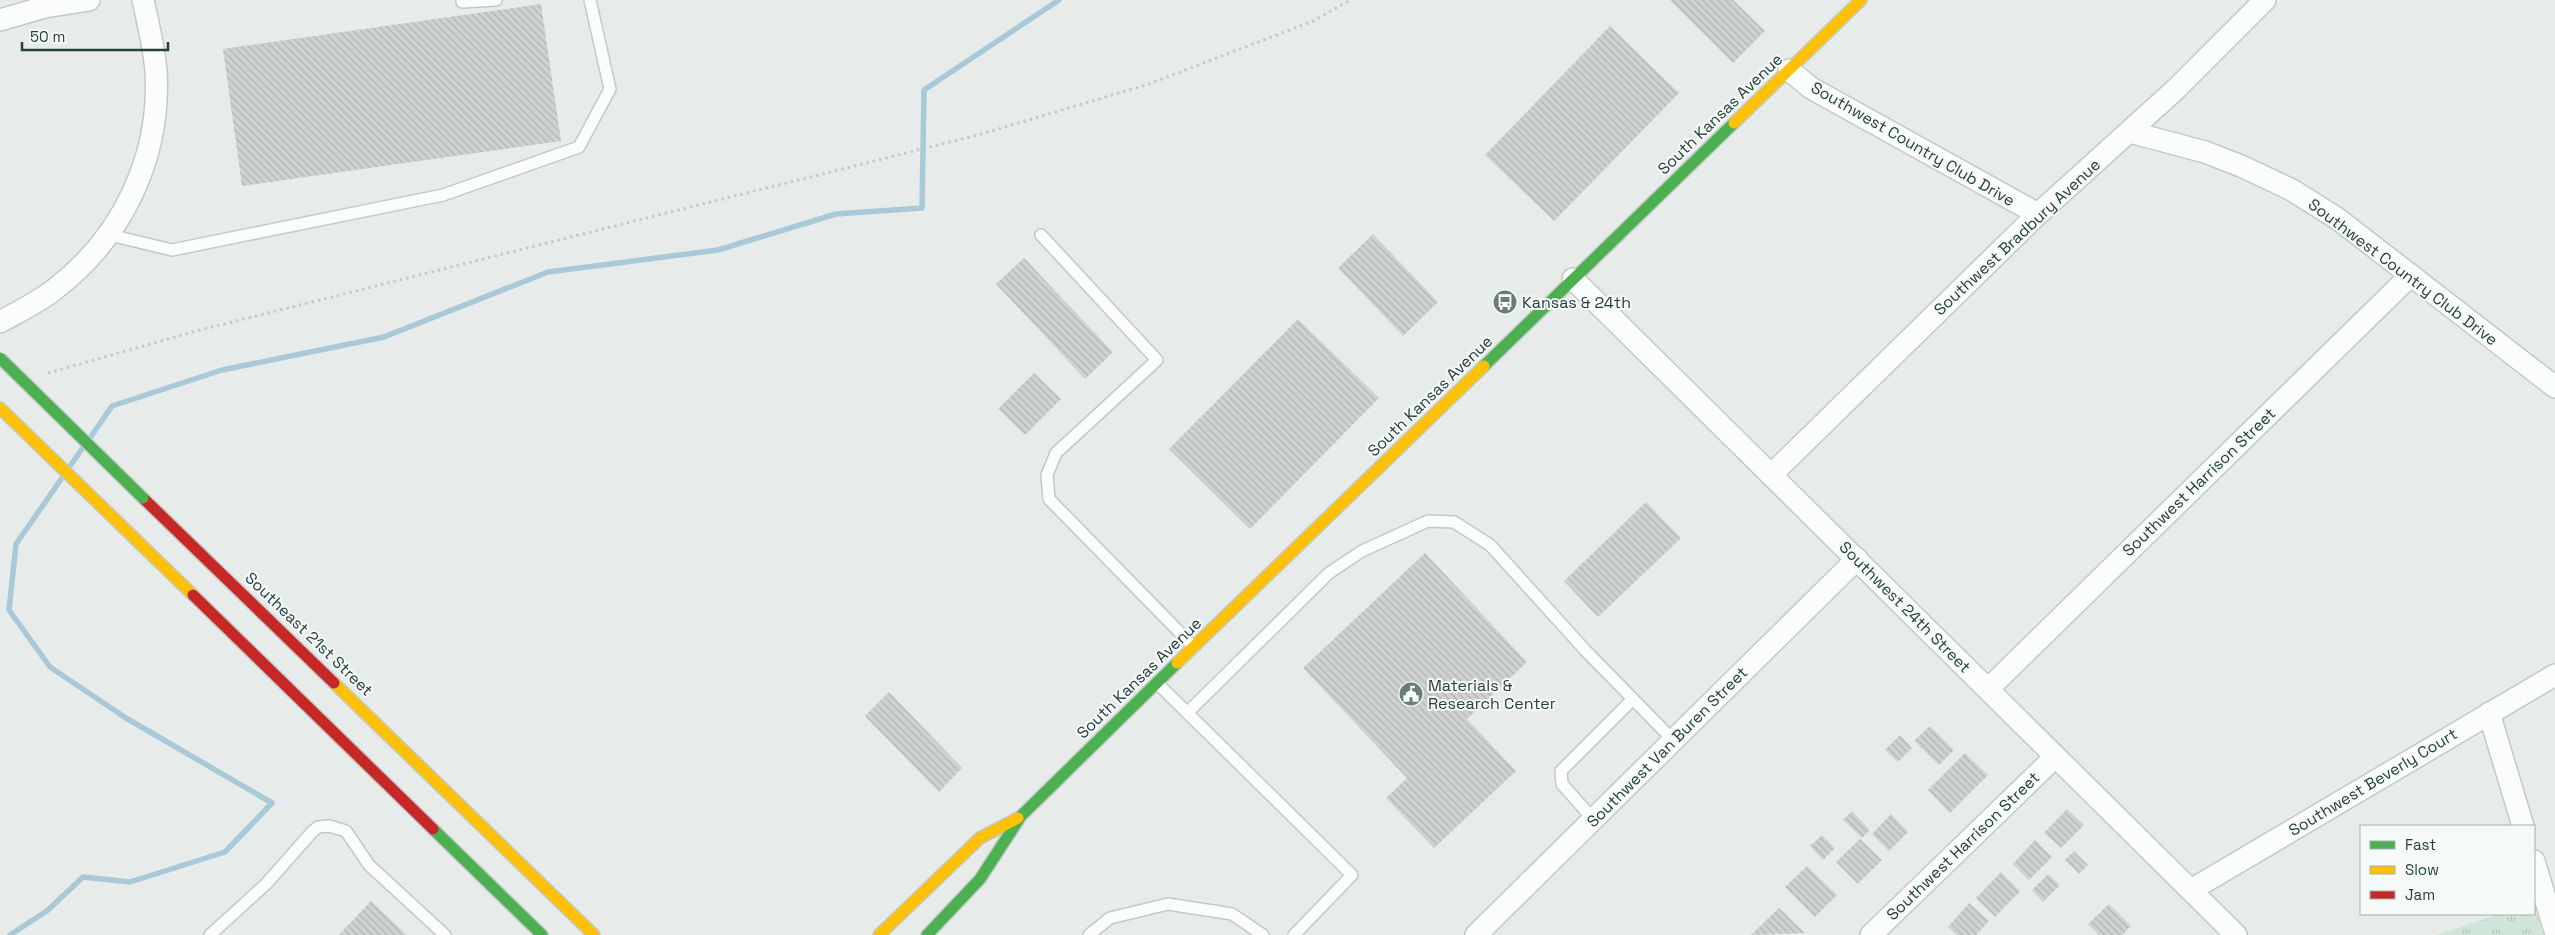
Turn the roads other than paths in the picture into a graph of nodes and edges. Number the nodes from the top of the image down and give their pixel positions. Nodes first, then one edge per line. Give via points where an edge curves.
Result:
1 (90, 0) edge
2 (144, 0) edge
3 (496, 0) edge
4 (590, 0) edge
5 (1862, 0) edge
6 (2264, 0) edge
7 (462, 2) dead end
8 (0, 20) edge
9 (1789, 70) junction
10 (2130, 132) junction
11 (2038, 214) junction
12 (110, 235) junction
13 (1041, 235) dead end
14 (2411, 275) junction
15 (1573, 279) junction
16 (0, 322) edge
17 (0, 358) edge
18 (2555, 387) edge
19 (0, 408) edge
20 (1771, 476) junction
21 (1857, 559) junction
22 (1194, 647) junction
23 (2555, 675) edge
24 (1157, 683) junction
25 (1988, 689) junction
26 (1633, 699) junction
27 (1188, 712) junction
28 (2489, 713) junction
29 (1673, 740) junction
30 (2056, 757) junction
31 (1021, 816) junction
32 (1594, 819) junction
33 (2523, 825) edge
34 (2535, 864) edge
35 (2191, 890) junction
36 (2555, 931) edge
37 (210, 935) edge
38 (445, 935) edge
39 (542, 935) edge
40 (594, 935) edge
41 (879, 935) edge
42 (927, 935) edge
43 (1089, 935) edge
44 (1263, 935) edge
45 (1294, 935) edge
46 (1476, 935) edge
47 (1871, 935) edge
48 (2236, 935) edge

1 - 8 street via 45,7
2 - 12 street via 156,71 153,130 144,167 129,203
3 - 7 lane
4 - 12 lane via 610,89 579,147 443,195 172,250
5 - 9 main road, South Kansas Avenue
6 - 10 street, Southwest Bradbury Avenue
9 - 11 street, Southwest Country Club Drive via 1811,88
9 - 15 main road, South Kansas Avenue
10 - 11 street, Southwest Bradbury Avenue
10 - 14 street, Southwest Country Club Drive via 2205,152 2292,190 2338,219
11 - 20 street, Southwest Bradbury Avenue
12 - 16 street via 87,262 55,289
13 - 22 lane via 1157,360 1056,453 1047,476 1050,500
14 - 18 street, Southwest Country Club Drive
14 - 25 street, Southwest Harrison Street
15 - 20 street, Southwest 24th Street
15 - 22 main road, South Kansas Avenue
17 - 40 main road, Southeast 21st Street, bridge
19 - 39 main road
20 - 21 street, Southwest 24th Street
21 - 25 street, Southwest 24th Street
21 - 29 street, Southwest Van Buren Street
22 - 24 main road, South Kansas Avenue
23 - 28 street, Southwest Beverly Court
24 - 27 lane
24 - 31 main road, South Kansas Avenue
25 - 30 street, Southwest 24th Street
26 - 27 lane via 1584,650 1490,545 1454,522 1428,521 1362,550 1329,573
26 - 29 lane
26 - 32 lane via 1560,772 1562,784
27 - 45 lane via 1352,875
28 - 33 street
28 - 35 street, Southwest Beverly Court
29 - 32 street, Southwest Van Buren Street
30 - 35 street, Southwest 24th Street
30 - 47 street, Southwest Harrison Street
31 - 41 main road, South Kansas Avenue via 980,838
31 - 42 main road, South Kansas Avenue via 980,879
32 - 46 street, Southwest Van Buren Street
34 - 36 street
35 - 48 street, Southwest 24th Street
37 - 38 lane via 266,884 318,827 329,826 346,831 368,865
43 - 44 lane via 1110,918 1168,904 1232,914

